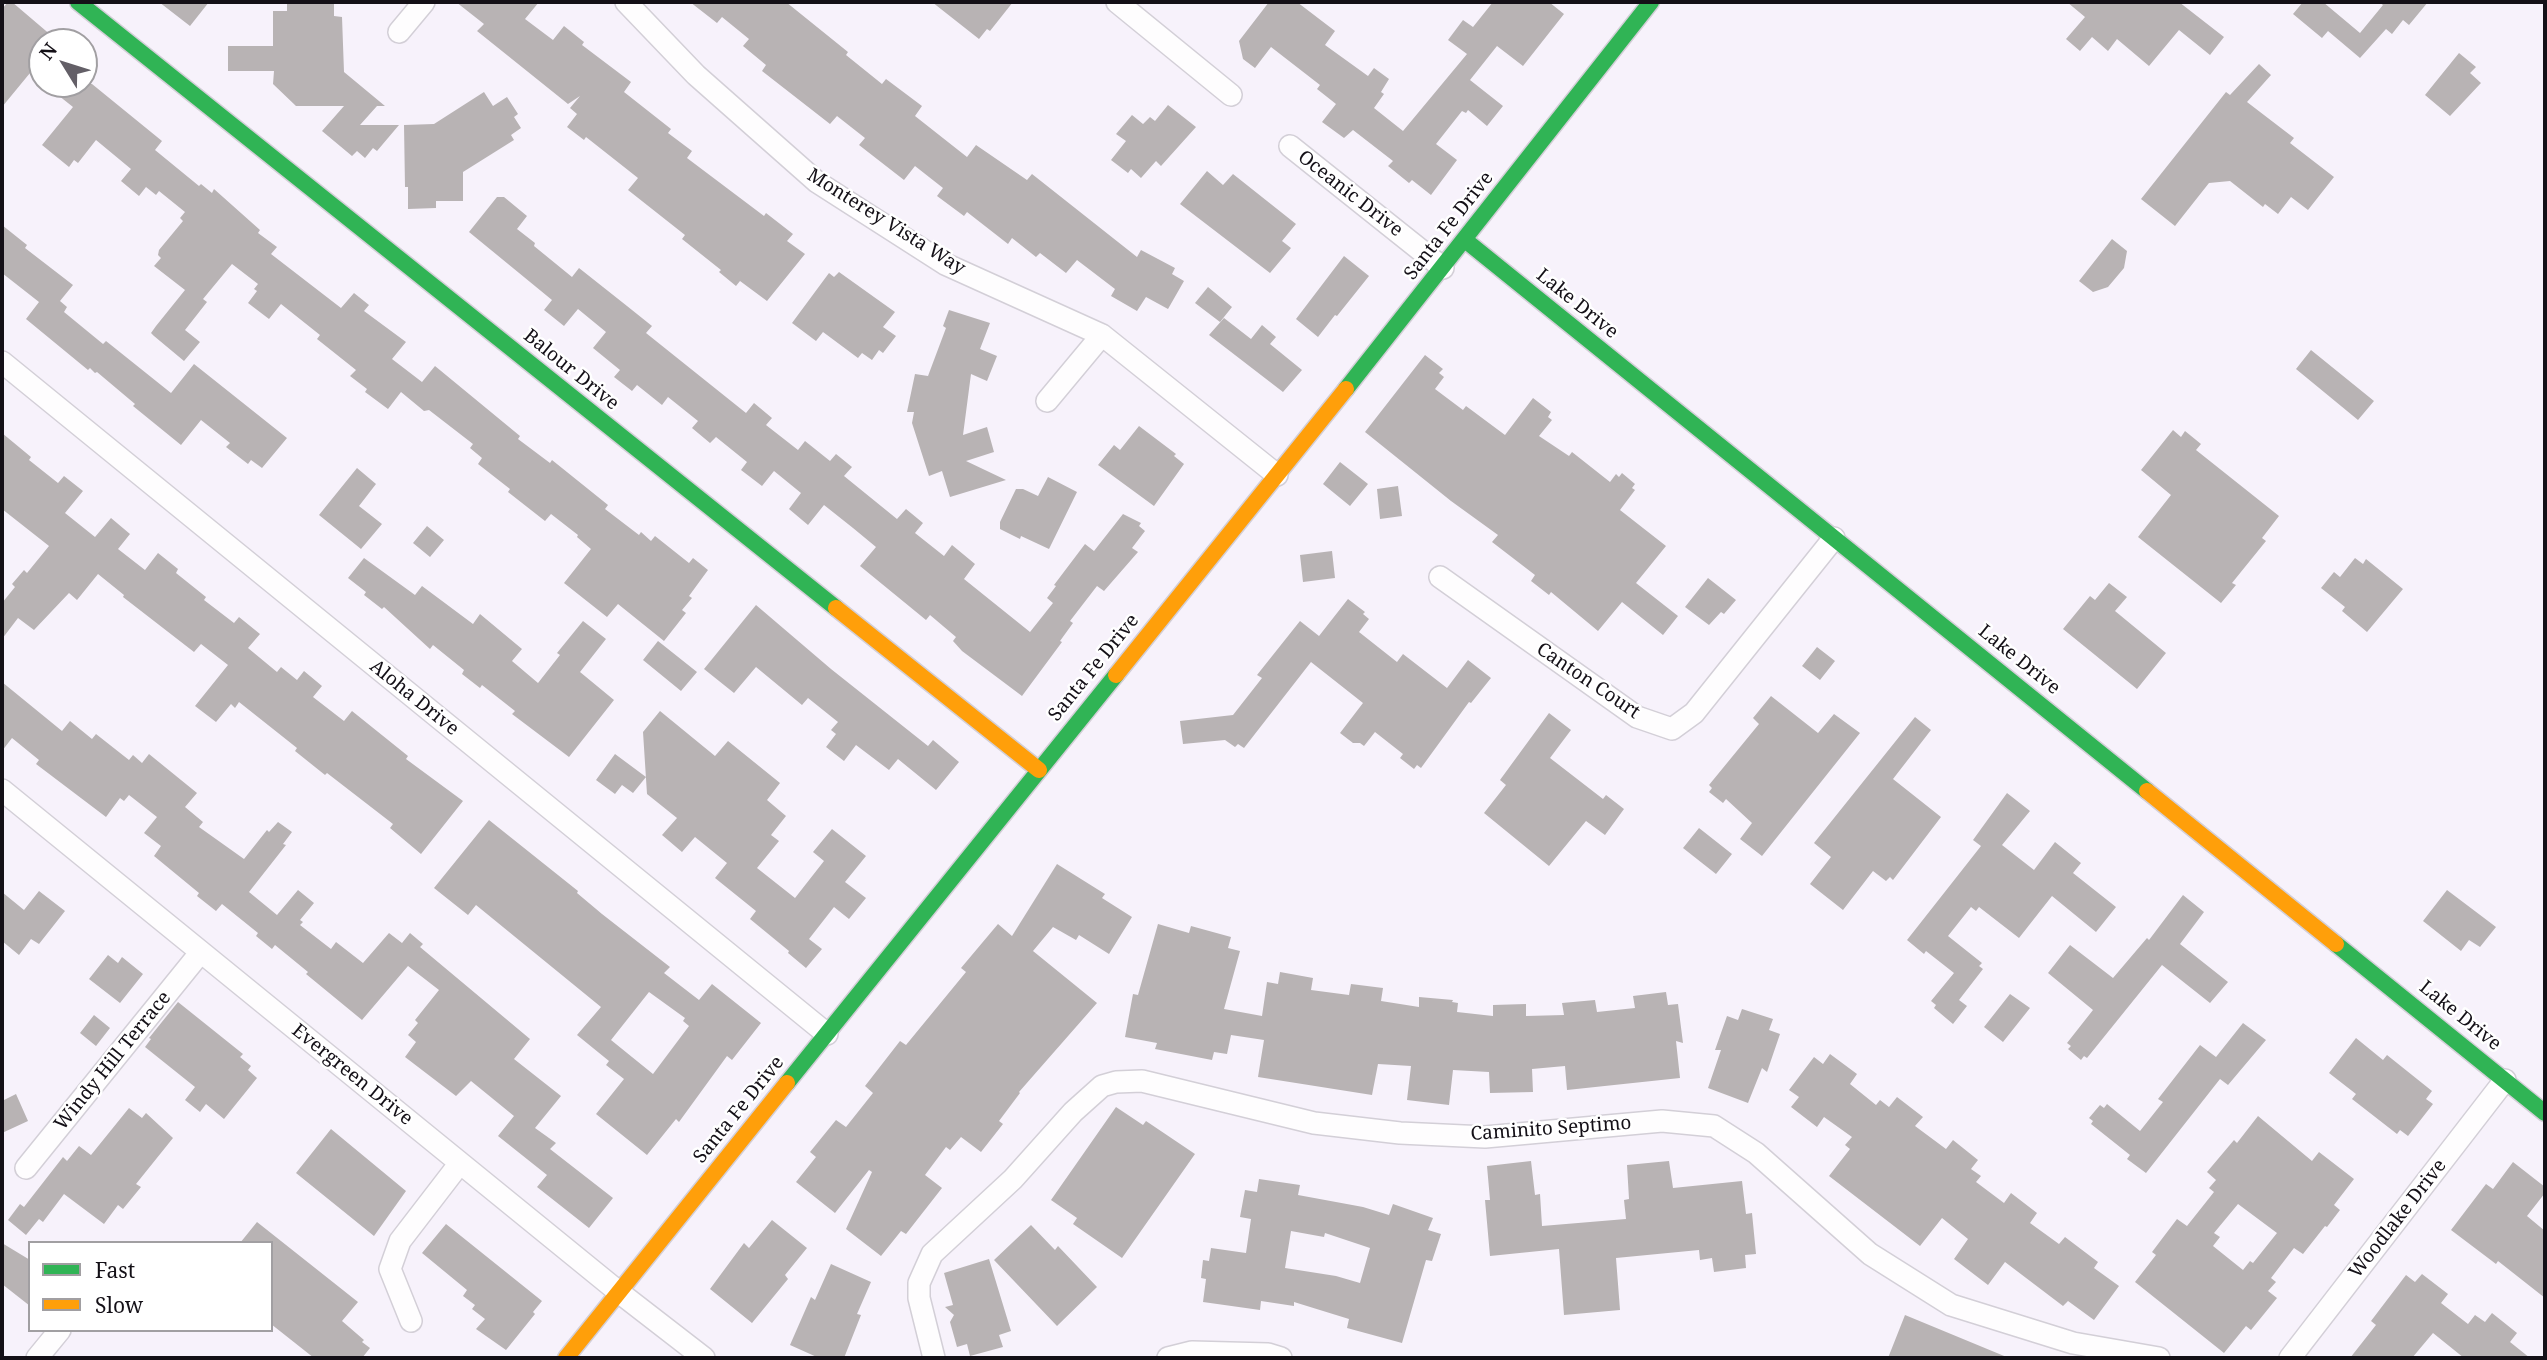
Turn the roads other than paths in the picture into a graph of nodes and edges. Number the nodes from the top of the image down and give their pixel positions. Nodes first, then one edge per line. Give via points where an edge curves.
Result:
1 (78, 2) edge
2 (424, 2) edge
3 (626, 2) edge
4 (1116, 2) edge
5 (1650, 2) edge
6 (399, 32) dead end
7 (1231, 95) dead end
8 (1290, 146) dead end
9 (1465, 240) junction
10 (1443, 268) junction
11 (1102, 335) junction
12 (2, 362) edge
13 (1047, 401) dead end
14 (1277, 475) junction
15 (1834, 537) junction
16 (1440, 577) dead end
17 (1039, 770) junction
18 (2, 790) edge
19 (200, 953) junction
20 (827, 1034) junction
21 (2505, 1080) junction
22 (2545, 1113) edge
23 (460, 1163) junction
24 (26, 1168) dead end
25 (620, 1293) junction
26 (411, 1321) dead end
27 (58, 1332) edge
28 (37, 1358) edge
29 (566, 1358) edge
30 (704, 1358) edge
31 (934, 1358) edge
32 (1168, 1358) edge
33 (1281, 1358) edge
34 (2159, 1358) edge
35 (2290, 1358) edge

1 - 17 main road, Balour Drive
2 - 6 street
3 - 11 street, Monterey Vista Way via 696,75 817,181 945,264
4 - 7 street
5 - 9 main road, Santa Fe Drive
8 - 10 street, Oceanic Drive
9 - 10 main road, Santa Fe Drive
9 - 15 main road, Lake Drive
10 - 14 main road, Santa Fe Drive
11 - 13 street
11 - 14 street, Monterey Vista Way
12 - 20 street, Aloha Drive
14 - 17 main road, Santa Fe Drive
15 - 16 street, Canton Court via 1694,713 1672,729 1637,717
15 - 21 main road, Lake Drive
17 - 20 main road, Santa Fe Drive
18 - 19 street, Evergreen Drive
19 - 23 street, Evergreen Drive
19 - 24 street, Windy Hill Terrace
20 - 25 main road, Santa Fe Drive
21 - 22 main road, Lake Drive
21 - 35 street, Woodlake Drive
23 - 25 street, Evergreen Drive
23 - 26 street via 400,1241 390,1269
25 - 29 main road, Santa Fe Drive
25 - 30 street, Evergreen Drive
27 - 28 street
31 - 34 street, Caminito Septimo via 919,1298 919,1283 932,1254 1013,1179 1102,1086 1142,1081 1314,1123 1400,1133 1485,1137 1662,1121 1714,1126 1756,1153 1870,1254 1951,1305 2073,1343
32 - 33 street via 1192,1352

